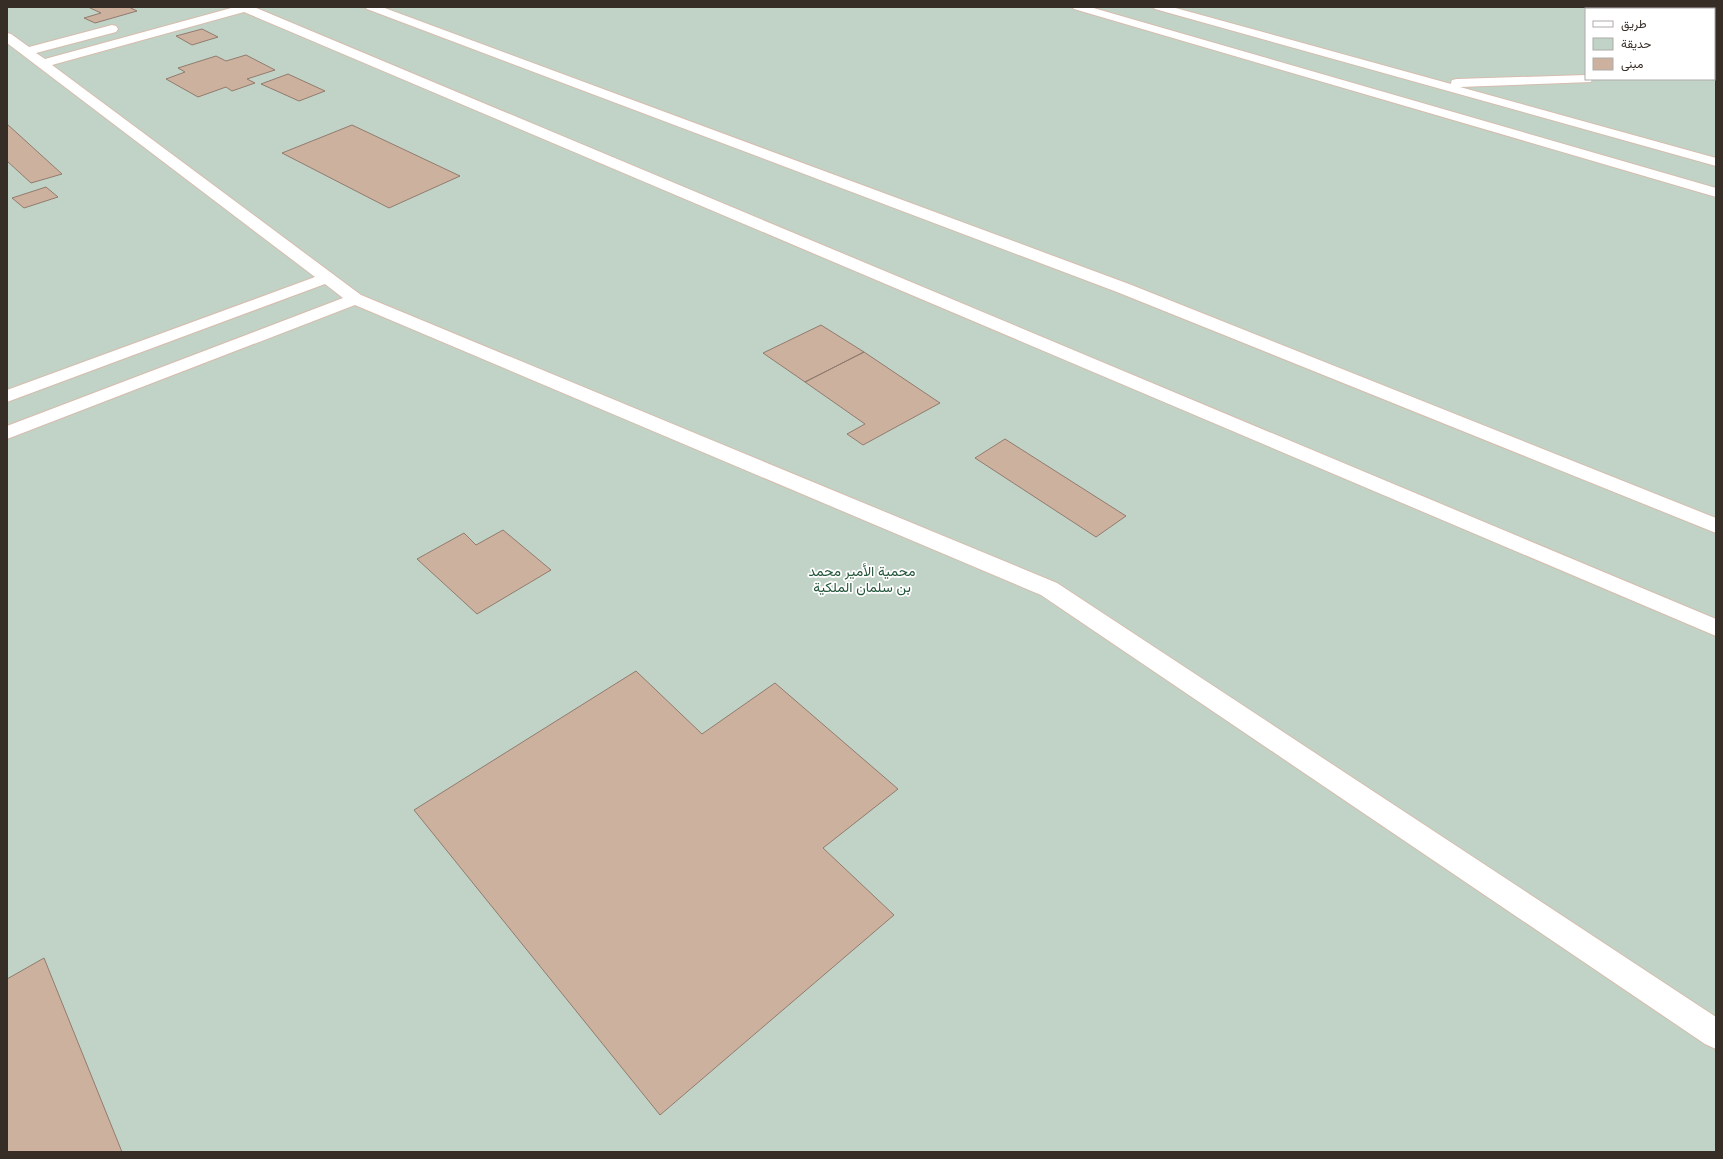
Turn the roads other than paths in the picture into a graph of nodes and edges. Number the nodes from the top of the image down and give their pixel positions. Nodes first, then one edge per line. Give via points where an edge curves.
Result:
1 (245, 7) edge
2 (370, 7) edge
3 (1078, 7) edge
4 (1159, 7) edge
5 (123, 26) dead end
6 (7, 38) edge
7 (34, 58) junction
8 (1585, 79) edge
9 (1427, 82) junction
10 (1716, 162) edge
11 (1716, 193) edge
12 (327, 278) junction
13 (355, 299) junction
14 (7, 396) edge
15 (7, 433) edge
16 (1716, 526) edge
17 (1716, 628) edge
18 (1716, 1034) edge

1 - 7 street
1 - 17 street
2 - 16 street via 1123,288
3 - 11 street
4 - 9 street
5 - 7 street
6 - 7 street
7 - 12 street
8 - 9 street
9 - 10 street
12 - 13 street
12 - 14 street
13 - 15 street
13 - 18 street via 1049,590

